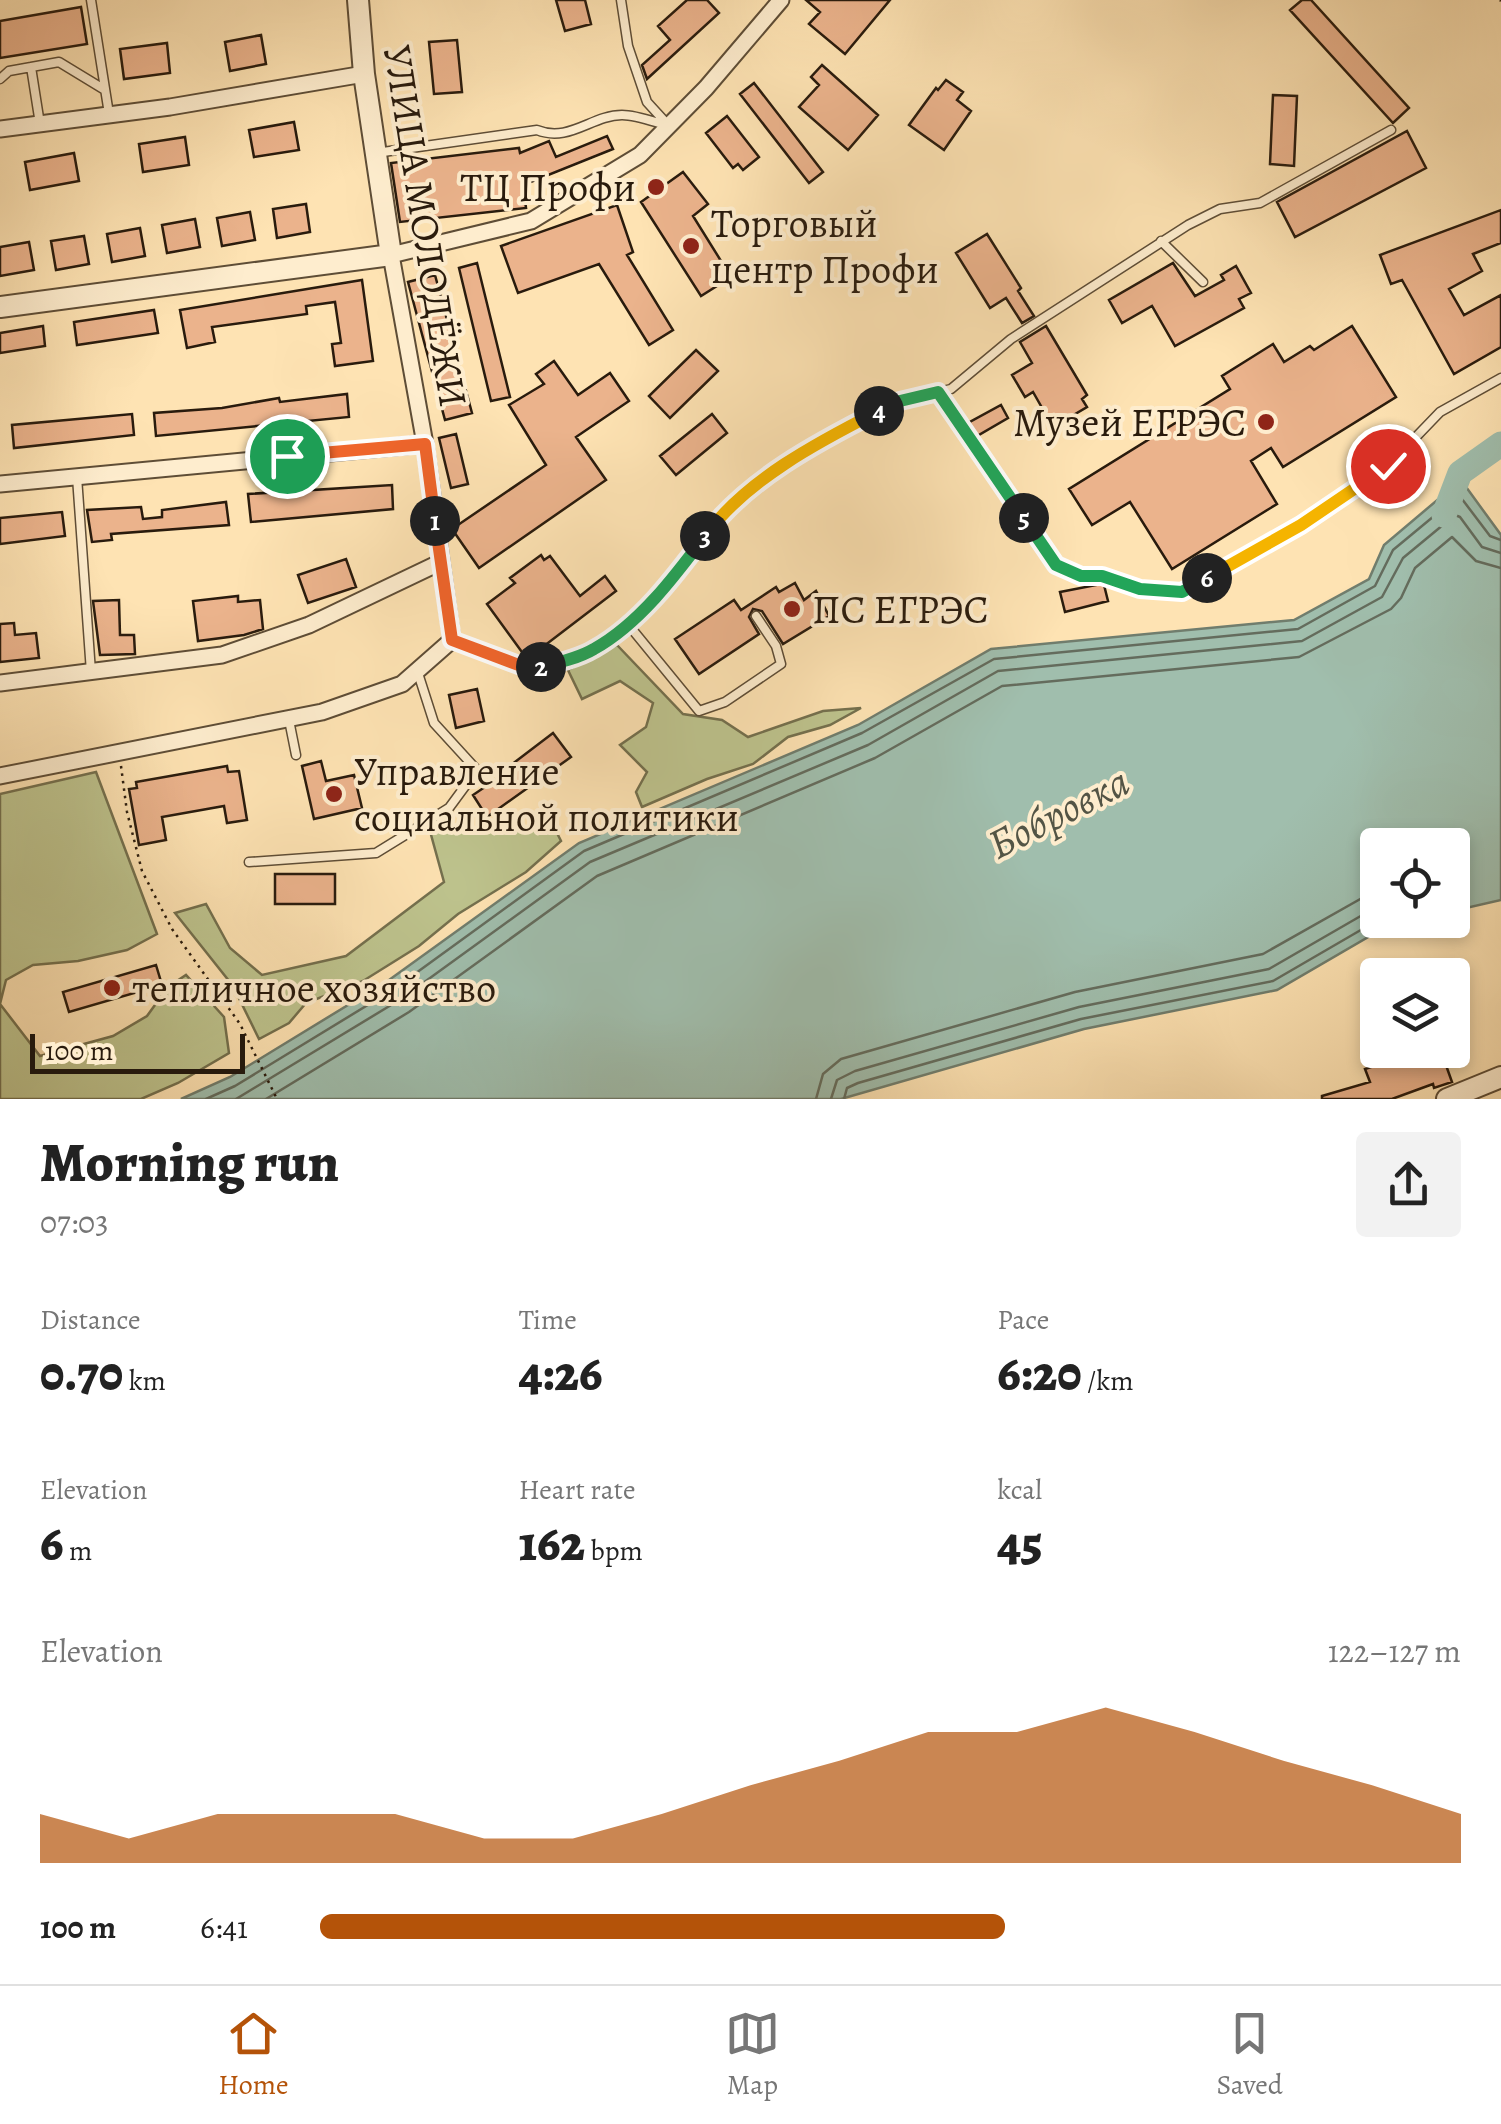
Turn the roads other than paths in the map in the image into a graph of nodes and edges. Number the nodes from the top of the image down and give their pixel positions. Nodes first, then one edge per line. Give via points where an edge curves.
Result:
1 (91, 0) edge
2 (358, 0) edge
3 (620, 0) edge
4 (781, 0) edge
5 (32, 67) junction
6 (364, 74) junction
7 (0, 78) edge
8 (105, 90) junction
9 (109, 114) junction
10 (40, 124) junction
11 (669, 126) junction
12 (0, 129) edge
13 (1391, 130) dead end
14 (376, 153) junction
15 (1161, 241) junction
16 (391, 255) junction
17 (1203, 282) dead end
18 (0, 307) edge
19 (1501, 378) edge
20 (938, 392) junction
21 (425, 444) junction
22 (77, 477) junction
23 (0, 484) edge
24 (441, 562) junction
25 (756, 616) dead end
26 (627, 623) junction
27 (452, 640) junction
28 (417, 670) junction
29 (92, 674) junction
30 (0, 683) edge
31 (289, 720) junction
32 (296, 755) dead end
33 (0, 776) edge
34 (249, 862) dead end
35 (1501, 1077) edge
36 (1447, 1099) edge

1 - 8 lane
2 - 6 street, УЛИЦА МОЛОДЁЖИ
3 - 11 lane via 647,102
4 - 11 street
5 - 7 lane
5 - 8 lane via 59,62
5 - 10 lane
6 - 9 street
6 - 14 street, УЛИЦА МОЛОДЁЖИ
8 - 9 lane
9 - 10 street
10 - 12 street
11 - 14 lane via 620,115 564,134 537,130
11 - 16 street via 640,156 531,221
13 - 15 lane via 1260,203 1220,209
14 - 16 street, УЛИЦА МОЛОДЁЖИ
15 - 17 lane
15 - 20 lane
16 - 18 street
16 - 21 street, УЛИЦА МОЛОДЁЖИ
19 - 20 lane via 1440,412 1388,466 1301,525 1182,592 1140,589 1056,565
20 - 26 lane via 900,401 856,423 757,486 721,514
21 - 22 street
21 - 24 street, УЛИЦА МОЛОДЁЖИ
22 - 23 street
22 - 29 lane
24 - 27 street, УЛИЦА МОЛОДЁЖИ
24 - 29 street via 309,625 222,655
25 - 26 lane via 781,664 699,712
26 - 27 lane via 593,650 532,670
27 - 28 street
28 - 31 street via 402,684
28 - 34 lane via 434,723 477,770 449,808 376,854
29 - 30 street
31 - 32 lane
31 - 33 street
35 - 36 street

